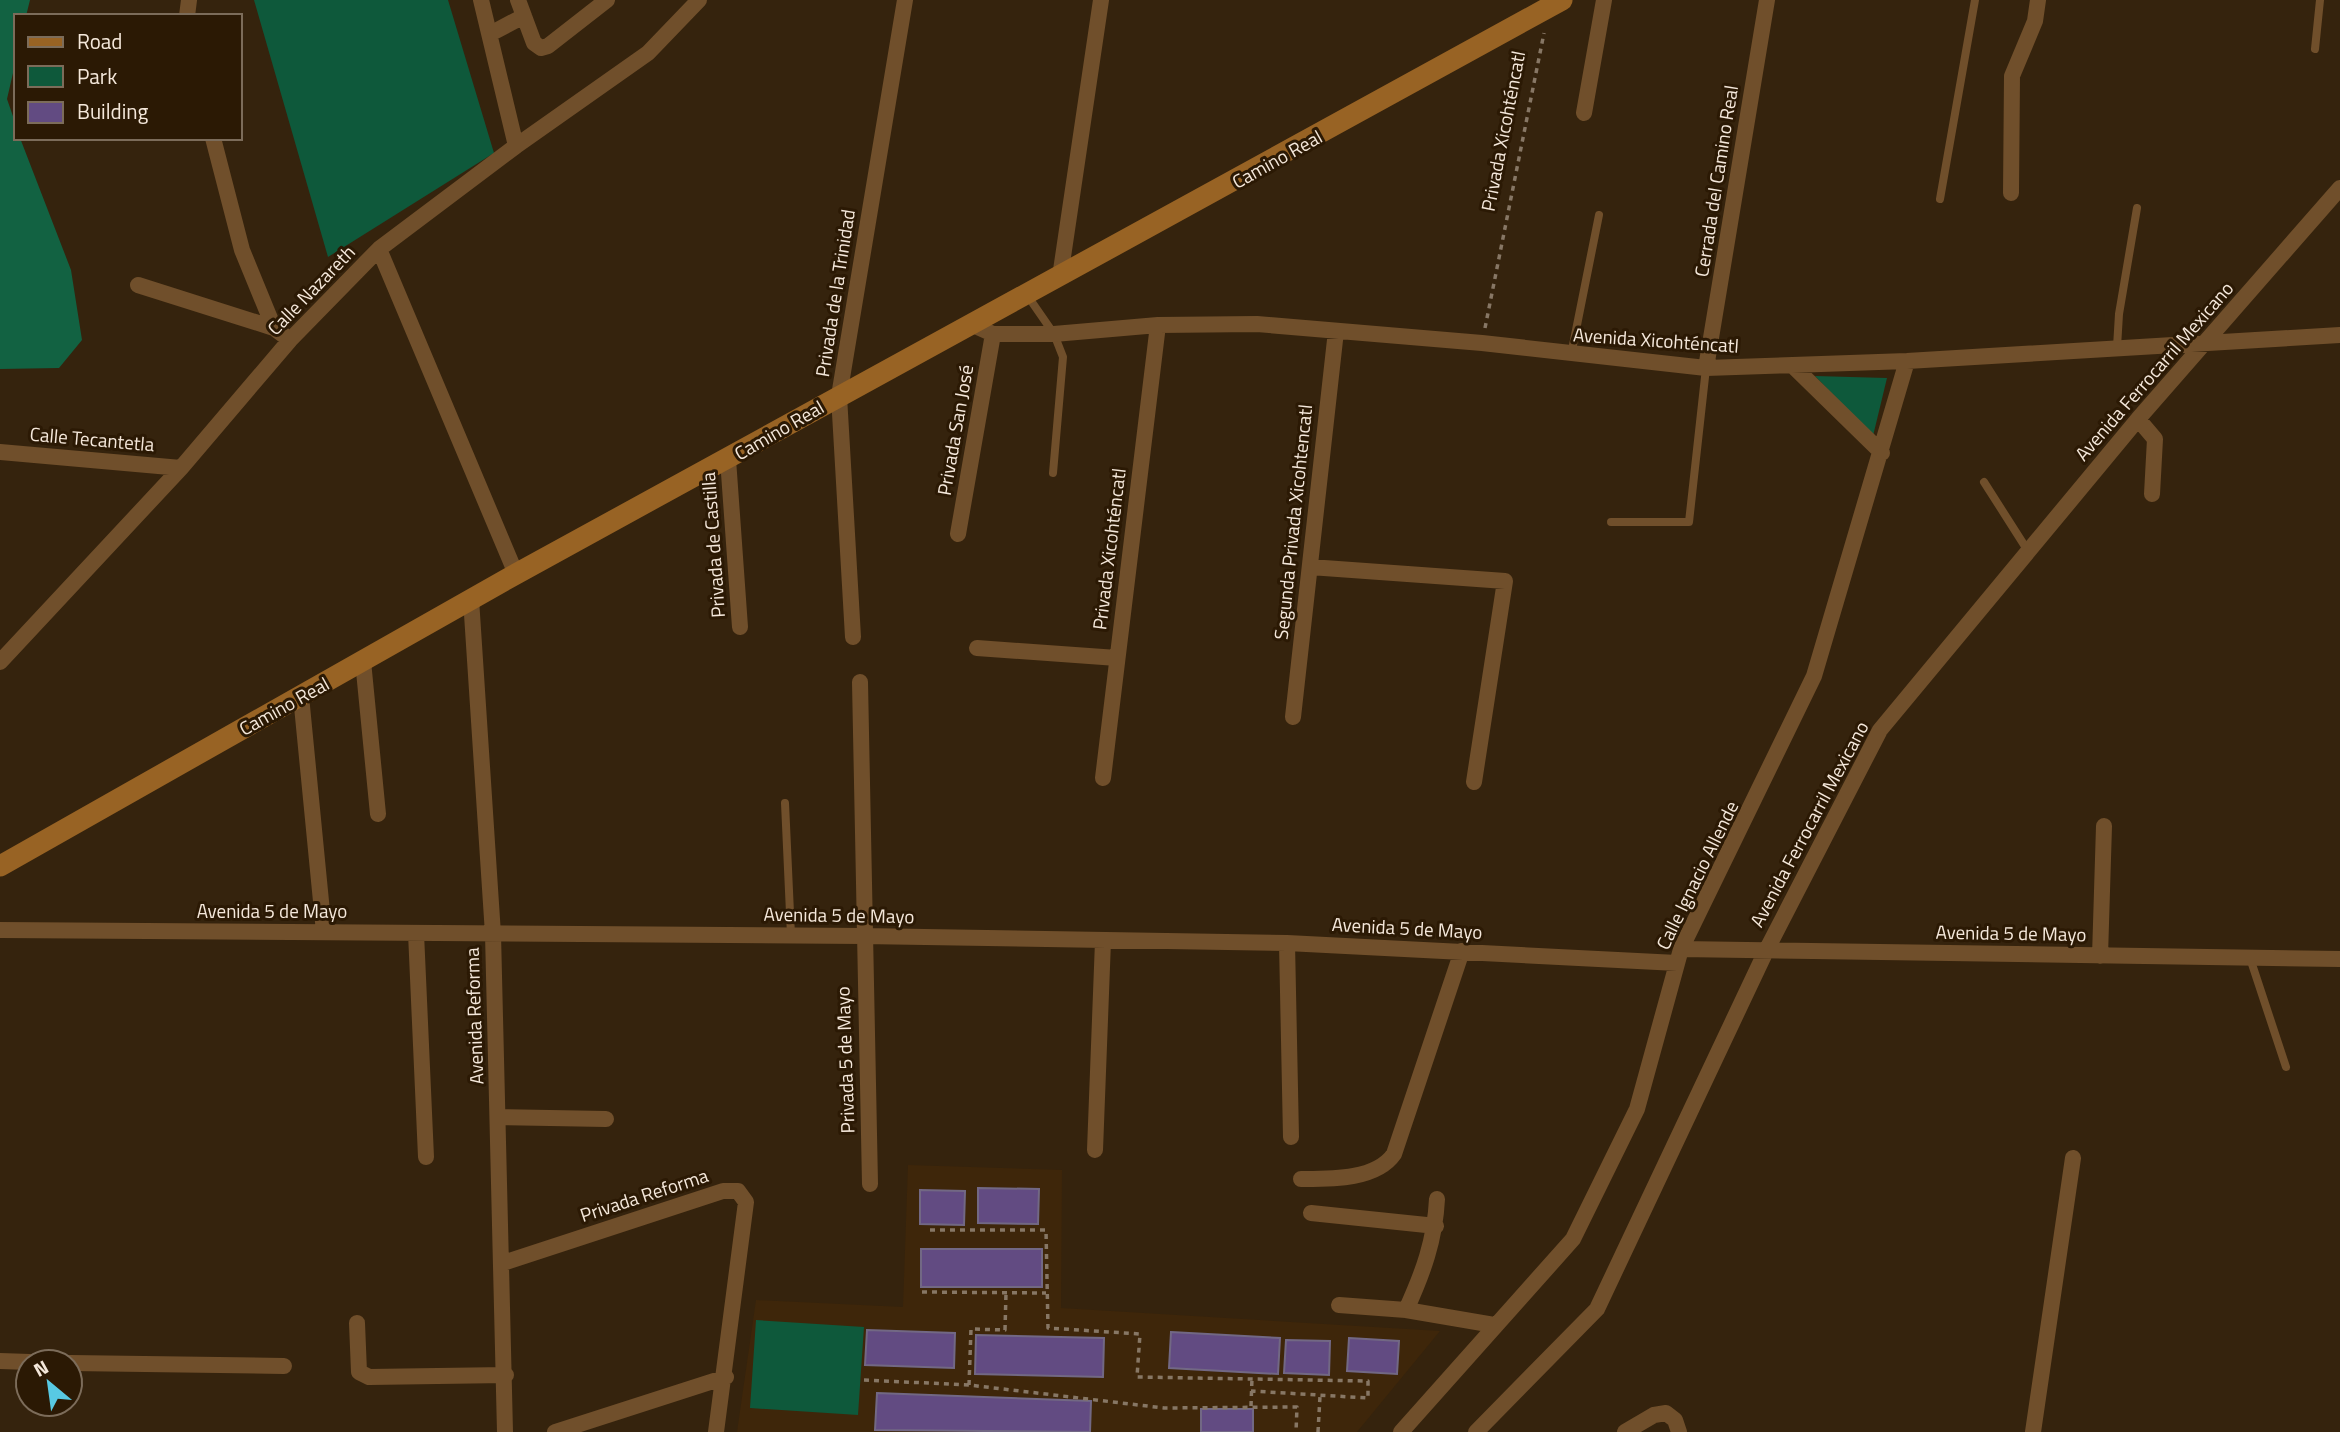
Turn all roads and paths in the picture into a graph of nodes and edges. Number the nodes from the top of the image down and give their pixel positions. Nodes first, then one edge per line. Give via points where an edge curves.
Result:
1 (481, 0) edge
2 (518, 0) edge
3 (699, 0) edge
4 (905, 0) edge
5 (1101, 0) edge
6 (1604, 0) edge
7 (1766, 0) edge
8 (1975, 0) edge
9 (2038, 0) edge
10 (2320, 0) edge
11 (597, 3) edge
12 (1556, 4) edge
13 (524, 16) junction
14 (490, 34) junction
15 (2315, 49) dead end
16 (1584, 113) dead end
17 (214, 140) edge
18 (516, 146) junction
19 (2340, 188) edge
20 (2011, 193) dead end
21 (1940, 200) dead end
22 (2137, 208) dead end
23 (1598, 215) dead end
24 (379, 249) junction
25 (1060, 277) junction
26 (138, 285) dead end
27 (1027, 295) junction
28 (1158, 325) junction
29 (274, 328) junction
30 (983, 330) junction
31 (1336, 331) junction
32 (1054, 334) junction
33 (2340, 335) edge
34 (290, 340) junction
35 (2206, 342) junction
36 (1482, 343) junction
37 (2117, 347) junction
38 (1571, 355) junction
39 (1908, 361) junction
40 (1793, 366) junction
41 (1706, 368) junction
42 (839, 396) junction
43 (2138, 419) junction
44 (0, 452) edge
45 (1882, 453) junction
46 (728, 459) junction
47 (181, 468) junction
48 (1053, 473) dead end
49 (1984, 482) dead end
50 (2152, 494) dead end
51 (1611, 522) dead end
52 (958, 534) dead end
53 (2028, 551) junction
54 (1310, 567) junction
55 (516, 574) junction
56 (471, 599) junction
57 (740, 627) dead end
58 (853, 637) dead end
59 (977, 648) dead end
60 (1116, 658) junction
61 (363, 661) junction
62 (0, 662) edge
63 (860, 682) dead end
64 (301, 696) junction
65 (1293, 717) dead end
66 (1103, 778) dead end
67 (1474, 782) dead end
68 (785, 803) dead end
69 (379, 814) dead end
70 (2104, 827) dead end
71 (0, 866) edge
72 (0, 930) edge
73 (324, 932) junction
74 (416, 933) junction
75 (493, 934) junction
76 (791, 935) junction
77 (863, 936) junction
78 (1102, 941) junction
79 (1287, 943) junction
80 (1462, 951) junction
81 (1766, 951) junction
82 (1679, 956) junction
83 (2100, 956) junction
84 (2250, 958) junction
85 (2340, 959) edge
86 (2286, 1067) dead end
87 (498, 1117) junction
88 (606, 1119) dead end
89 (1291, 1137) dead end
90 (1095, 1150) dead end
91 (426, 1157) dead end
92 (2073, 1158) dead end
93 (1301, 1179) dead end
94 (870, 1184) dead end
95 (1437, 1199) dead end
96 (1311, 1213) dead end
97 (1436, 1226) junction
98 (930, 1230) dead end
99 (503, 1263) junction
100 (922, 1292) dead end
101 (1006, 1293) junction
102 (1047, 1293) junction
103 (1339, 1305) dead end
104 (1406, 1310) junction
105 (357, 1323) dead end
106 (1493, 1325) junction
107 (84, 1363) edge
108 (284, 1366) dead end
109 (506, 1375) junction
110 (726, 1377) junction
111 (1252, 1378) junction
112 (864, 1380) dead end
113 (969, 1385) junction
114 (1251, 1391) junction
115 (1320, 1395) junction
116 (1251, 1406) junction
117 (505, 1432) edge
118 (555, 1432) edge
119 (716, 1432) edge
120 (1296, 1432) edge
121 (1318, 1432) edge
122 (1401, 1432) edge
123 (1476, 1432) edge
124 (1625, 1432) edge
125 (1679, 1432) edge
126 (2033, 1432) edge

1 - 14 street
2 - 13 street
3 - 18 street, Calle Nazareth via 648,53
4 - 42 street, Privada de la Trinidad
5 - 25 street
6 - 16 street
7 - 41 street, Cerrada del Camino Real
8 - 21 lane
9 - 20 street via 2035,21 2012,76
10 - 15 lane
11 - 13 street via 541,48 534,43
12 - 25 main road, Camino Real
12 - 36 path, Privada Xicohténcatl
13 - 14 street
14 - 18 street
17 - 29 street via 242,250
18 - 24 street, Calle Nazareth
19 - 35 street, Avenida Ferrocarril Mexicano
22 - 37 lane
23 - 38 lane
24 - 34 street, Calle Nazareth
24 - 55 street
25 - 27 main road, Camino Real
26 - 29 street
27 - 30 main road, Camino Real
27 - 32 lane
28 - 31 street, Avenida Xicohténcatl via 1257,324
28 - 32 street, Avenida Xicohténcatl
28 - 60 street, Privada Xicohténcatl
29 - 34 street
30 - 32 street, Avenida Xicohténcatl
30 - 42 main road, Camino Real
30 - 52 street, Privada San José
31 - 36 street, Avenida Xicohténcatl
31 - 54 street, Segunda Privada Xicohtencatl
32 - 48 lane via 1063,358
33 - 35 street, Avenida Xicohténcatl
34 - 47 street, Calle Nazareth
35 - 37 street, Avenida Xicohténcatl
35 - 43 street, Avenida Ferrocarril Mexicano
36 - 38 street, Avenida Xicohténcatl
37 - 39 street, Avenida Xicohténcatl
38 - 41 street, Avenida Xicohténcatl
39 - 40 street, Avenida Xicohténcatl
39 - 45 street, Calle Ignacio Allende
40 - 41 street, Avenida Xicohténcatl
40 - 45 street
41 - 51 lane via 1689,522
42 - 46 main road, Camino Real
42 - 58 street, Privada de la Trinidad
43 - 50 street via 2155,439
43 - 53 street, Avenida Ferrocarril Mexicano
44 - 47 street, Calle Tecantetla
45 - 82 street, Calle Ignacio Allende via 1814,676
46 - 55 main road, Camino Real
46 - 57 street, Privada de Castilla
47 - 62 street, Calle Nazareth
49 - 53 lane
53 - 81 street, Avenida Ferrocarril Mexicano via 1880,730
54 - 65 street, Segunda Privada Xicohtencatl
54 - 67 street via 1505,581
55 - 56 main road, Camino Real
56 - 61 main road, Camino Real
56 - 75 street, Avenida Reforma
59 - 60 street
60 - 66 street, Privada Xicohténcatl
61 - 64 main road, Camino Real
61 - 69 street
63 - 77 street, Privada 5 de Mayo
64 - 71 main road, Camino Real
64 - 73 street
68 - 76 lane
70 - 83 street
72 - 73 street, Avenida 5 de Mayo
73 - 74 street, Avenida 5 de Mayo
74 - 75 street, Avenida 5 de Mayo
74 - 91 street
75 - 76 street, Avenida 5 de Mayo
75 - 87 street, Avenida Reforma
76 - 77 street, Avenida 5 de Mayo
77 - 78 street, Avenida 5 de Mayo
77 - 94 street, Privada 5 de Mayo
78 - 79 street, Avenida 5 de Mayo
78 - 90 street
79 - 80 street, Avenida 5 de Mayo
79 - 89 street
80 - 82 street, Avenida 5 de Mayo
80 - 93 street via 1394,1154 1386,1166 1373,1172
81 - 82 street, Avenida 5 de Mayo
81 - 83 street, Avenida 5 de Mayo
81 - 123 street, Avenida Ferrocarril Mexicano via 1597,1309
82 - 106 street, Calle Ignacio Allende via 1637,1109 1573,1239
83 - 84 street, Avenida 5 de Mayo
84 - 85 street, Avenida 5 de Mayo
84 - 86 lane
87 - 88 street
87 - 99 street, Avenida Reforma
92 - 126 street
95 - 97 street
96 - 97 street
97 - 104 street via 1426,1267
98 - 102 path via 1046,1230
99 - 109 street, Avenida Reforma
99 - 110 street, Privada Reforma via 723,1191 738,1191 746,1202
100 - 101 path
101 - 102 path
101 - 113 path via 1005,1330 971,1329
102 - 111 path via 1048,1328 1140,1334 1137,1377
103 - 104 street
104 - 106 street
105 - 109 street via 359,1372 369,1377
106 - 122 street, Calle Ignacio Allende
107 - 108 street
109 - 117 street, Avenida Reforma
110 - 118 street
110 - 119 street, Privada Reforma
111 - 114 path
111 - 115 path via 1368,1381 1368,1398
112 - 113 path
113 - 116 path via 1164,1408
114 - 115 path
114 - 116 path
115 - 121 path
116 - 120 path via 1297,1407
124 - 125 street via 1666,1413

